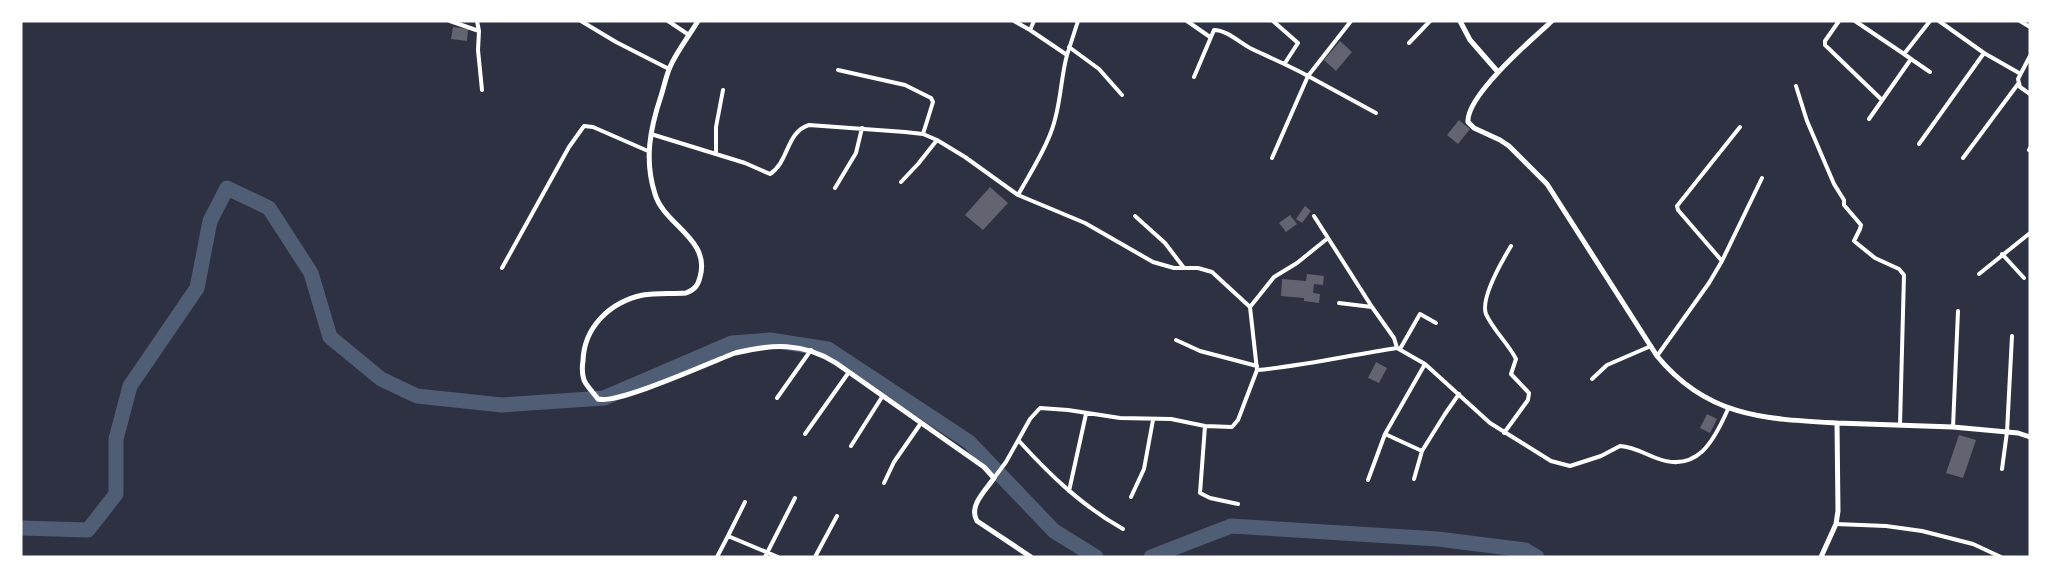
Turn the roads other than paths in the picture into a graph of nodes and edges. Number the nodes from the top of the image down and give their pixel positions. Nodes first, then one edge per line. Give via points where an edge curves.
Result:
1 (450, 21) edge
2 (477, 21) edge
3 (581, 21) edge
4 (668, 21) edge
5 (698, 21) edge
6 (1014, 21) edge
7 (1034, 21) edge
8 (1187, 21) edge
9 (1273, 21) edge
10 (1351, 21) edge
11 (1430, 21) edge
12 (1460, 21) edge
13 (1552, 21) edge
14 (1840, 21) edge
15 (1855, 21) edge
16 (1930, 21) edge
17 (1939, 21) edge
18 (2020, 21) edge
19 (1078, 23) edge
20 (2030, 27) edge
21 (1030, 30) junction
22 (479, 31) junction
23 (690, 35) junction
24 (1210, 37) junction
25 (1409, 43) dead end
26 (1069, 47) junction
27 (1984, 53) junction
28 (1904, 54) junction
29 (1067, 55) junction
30 (2030, 56) edge
31 (1911, 60) junction
32 (1285, 63) junction
33 (669, 69) junction
34 (838, 70) dead end
35 (1498, 72) junction
36 (1930, 72) dead end
37 (2019, 73) junction
38 (1308, 76) junction
39 (1194, 77) dead end
40 (2018, 84) junction
41 (1796, 86) dead end
42 (482, 90) dead end
43 (722, 90) dead end
44 (2030, 94) edge
45 (1122, 95) dead end
46 (1882, 100) junction
47 (1376, 113) dead end
48 (1869, 119) dead end
49 (1740, 127) dead end
50 (862, 128) junction
51 (650, 134) junction
52 (923, 134) junction
53 (937, 140) junction
54 (1919, 144) dead end
55 (648, 151) junction
56 (716, 154) junction
57 (1272, 158) dead end
58 (1963, 158) dead end
59 (1762, 178) dead end
60 (901, 182) dead end
61 (836, 188) dead end
62 (1018, 195) junction
63 (1135, 216) dead end
64 (1314, 216) dead end
65 (2030, 234) edge
66 (1328, 238) junction
67 (1511, 246) dead end
68 (2002, 254) junction
69 (1722, 261) junction
70 (502, 268) dead end
71 (1184, 268) junction
72 (1980, 274) dead end
73 (2024, 278) dead end
74 (1339, 303) dead end
75 (1250, 307) junction
76 (1372, 307) junction
77 (1958, 311) dead end
78 (1436, 323) dead end
79 (2012, 336) dead end
80 (1176, 340) dead end
81 (1651, 346) junction
82 (1398, 349) junction
83 (810, 350) junction
84 (1657, 356) junction
85 (1425, 364) junction
86 (1257, 368) junction
87 (848, 372) junction
88 (1592, 379) dead end
89 (1459, 394) junction
90 (882, 396) junction
91 (777, 398) dead end
92 (1728, 409) junction
93 (1086, 414) junction
94 (1152, 420) junction
95 (921, 423) junction
96 (1837, 424) junction
97 (1900, 425) junction
98 (1205, 426) junction
99 (1953, 427) junction
100 (1504, 432) junction
101 (2007, 432) junction
102 (806, 434) dead end
103 (1385, 434) junction
104 (2030, 437) edge
105 (1019, 440) junction
106 (851, 446) dead end
107 (1422, 451) junction
108 (2002, 469) dead end
109 (995, 476) junction
110 (1414, 479) dead end
111 (1368, 480) dead end
112 (884, 483) dead end
113 (1069, 491) junction
114 (795, 498) dead end
115 (1131, 498) dead end
116 (745, 502) dead end
117 (1238, 504) dead end
118 (837, 516) dead end
119 (1836, 524) junction
120 (1123, 529) dead end
121 (728, 536) junction
122 (768, 552) junction
123 (717, 557) edge
124 (765, 557) edge
125 (778, 557) edge
126 (815, 557) edge
127 (1031, 557) edge
128 (1821, 557) edge
129 (2001, 557) edge

1 - 22 street
2 - 22 street
3 - 33 street
4 - 23 street
5 - 23 street
6 - 21 street
7 - 21 street
8 - 24 street
9 - 32 street via 1298,42
10 - 38 street
11 - 25 street
12 - 35 street via 1470,40
13 - 35 street
14 - 46 street via 1825,45
15 - 28 street
16 - 28 street
17 - 27 street
18 - 20 street
19 - 26 street
21 - 29 street
22 - 42 street
23 - 33 street
24 - 32 street via 1214,30 1218,30
24 - 39 street
26 - 29 street
26 - 45 street via 1099,69
27 - 37 street
27 - 54 street
28 - 31 street
29 - 62 street via 1062,92 1051,132
30 - 37 street
31 - 36 street
31 - 46 street
32 - 38 street
33 - 51 street
34 - 52 street via 905,85 931,98 933,102
35 - 81 street via 1476,100 1468,122 1509,146 1547,184
37 - 40 street
38 - 47 street
38 - 57 street
40 - 44 street
40 - 58 street
41 - 97 street via 1834,184 1844,205 1861,225 1854,241 1875,258 1903,272
43 - 56 street
46 - 48 street
49 - 69 street via 1677,206
50 - 52 street
50 - 56 street via 821,124 802,127 770,174
50 - 61 street via 856,153
51 - 55 street
51 - 56 street
52 - 53 street
53 - 60 street
53 - 62 street
55 - 70 street via 593,127 581,128
55 - 83 street via 650,179 656,197 698,250 703,261 701,276 697,286 686,293 643,295 600,318 590,330 585,344 582,369 584,380 598,399 630,394 743,351 766,347
59 - 69 street
62 - 71 street via 1085,223 1153,262
63 - 71 street via 1165,243
64 - 66 street
65 - 68 street
66 - 75 street via 1297,263 1274,276
66 - 76 street
67 - 100 street via 1484,304 1490,321 1516,359 1511,374 1528,392 1528,400
68 - 72 street
68 - 73 street
69 - 84 street
71 - 75 street via 1212,272
74 - 76 street
75 - 86 street
76 - 82 street
77 - 99 street
78 - 82 street via 1420,314
79 - 101 street
80 - 86 street via 1200,351
81 - 84 street
81 - 88 street via 1606,365
82 - 85 street
82 - 86 street via 1291,367
83 - 87 street
83 - 91 street
84 - 92 street via 1699,393
85 - 89 street
85 - 103 street
86 - 98 street via 1235,425
87 - 90 street
87 - 102 street
89 - 100 street
89 - 107 street
90 - 95 street
90 - 106 street
92 - 96 street via 1766,418
92 - 100 street via 1716,436 1695,458 1683,463 1671,463 1620,446 1570,466 1551,461
93 - 94 street
93 - 105 street via 1040,408
93 - 113 street
94 - 98 street via 1171,419
94 - 115 street via 1144,469
95 - 109 street
95 - 112 street via 894,462
96 - 97 street
96 - 119 street via 1839,496
97 - 99 street
98 - 117 street via 1200,493
99 - 101 street
101 - 104 street
101 - 108 street
103 - 107 street
103 - 111 street
105 - 109 street
105 - 113 street
107 - 110 street
109 - 127 street via 975,506 975,518
113 - 120 street
114 - 122 street
116 - 121 street
118 - 126 street
119 - 128 street
119 - 129 street via 1922,531 1973,544
121 - 122 street
121 - 123 street
122 - 124 street
122 - 125 street

